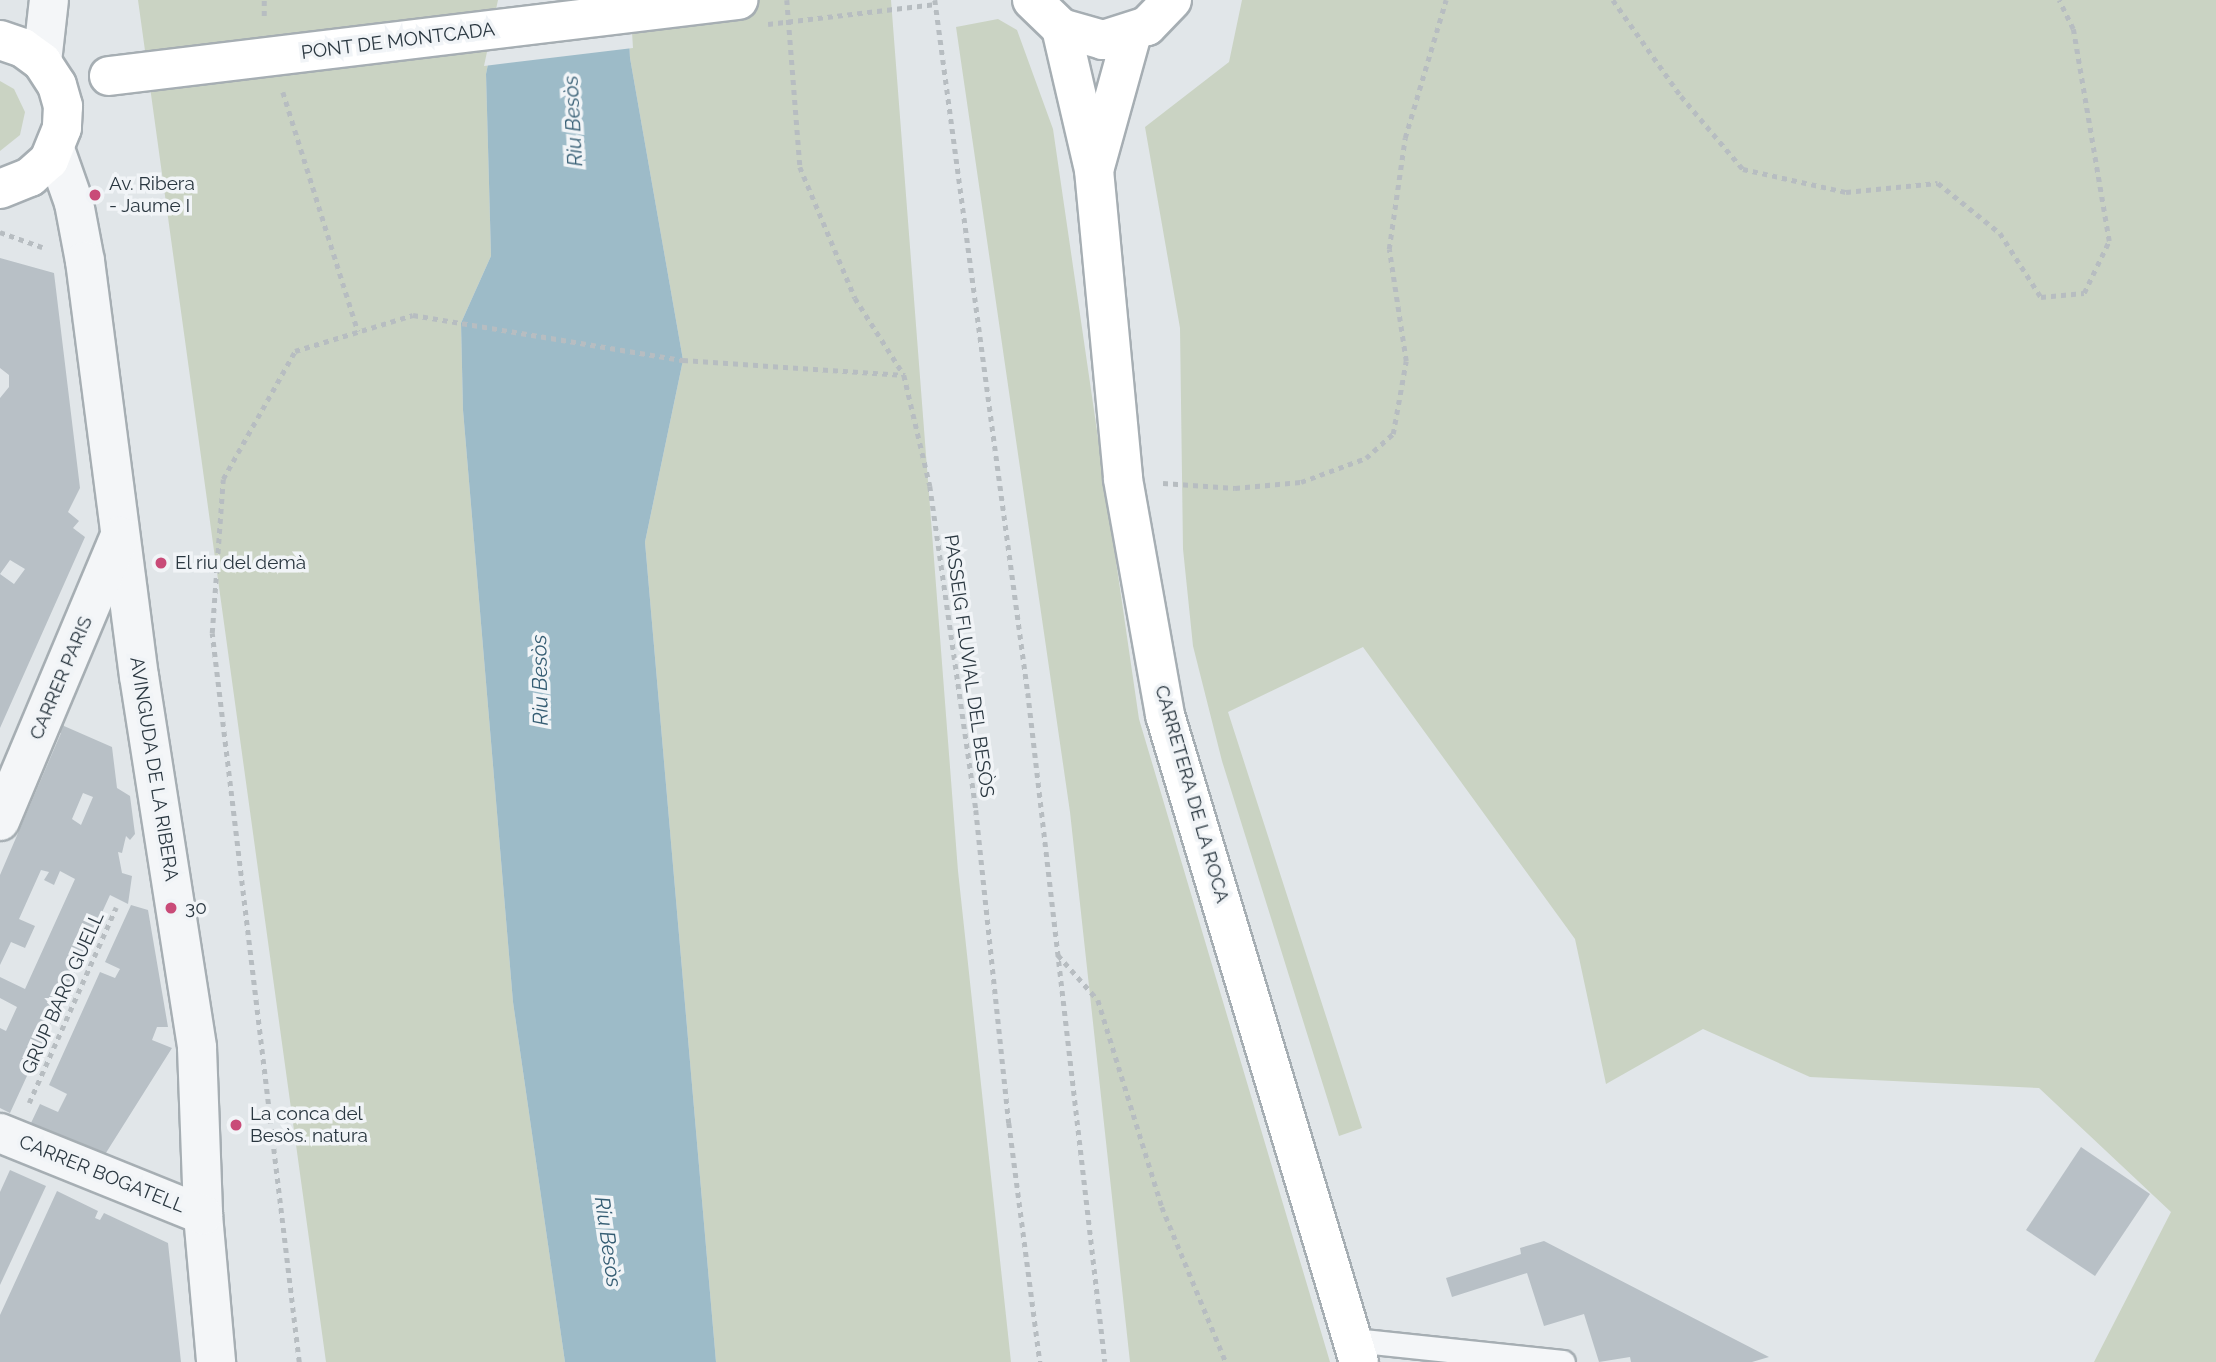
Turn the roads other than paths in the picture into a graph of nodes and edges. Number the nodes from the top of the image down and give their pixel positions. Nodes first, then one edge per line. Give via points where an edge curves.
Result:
1 (49, 0) edge
2 (738, 0) edge
3 (1032, 0) edge
4 (1172, 0) edge
5 (1061, 28) junction
6 (1132, 34) junction
7 (0, 40) edge
8 (50, 73) junction
9 (55, 149) junction
10 (1094, 170) junction
11 (15, 183) edge
12 (68, 259) junction
13 (121, 534) junction
14 (0, 821) edge
15 (7, 1135) edge
16 (204, 1215) junction
17 (1356, 1351) edge
18 (216, 1362) edge
19 (1563, 1362) edge

1 - 8 street
2 - 8 street, PONT DE MONTCADA, bridge via 109,76
3 - 5 street
4 - 6 street via 1159,17
5 - 6 street via 1088,38
5 - 10 street, CARRETERA DE LA ROCA
6 - 10 street, CARRETERA DE LA ROCA
7 - 8 street via 23,48
8 - 9 street via 63,117
9 - 11 street
9 - 12 street, AVINGUDA DE LA RIBERA via 74,204
10 - 17 street, CARRETERA DE LA ROCA via 1123,479 1165,715
11 - 12 street, AVINGUDA DE LA RIBERA
12 - 13 street, AVINGUDA DE LA RIBERA
13 - 14 street, CARRER PARIS
13 - 16 street, AVINGUDA DE LA RIBERA via 197,1048
15 - 16 street, CARRER BOGATELL
16 - 18 street, AVINGUDA DE LA RIBERA
17 - 19 lane

